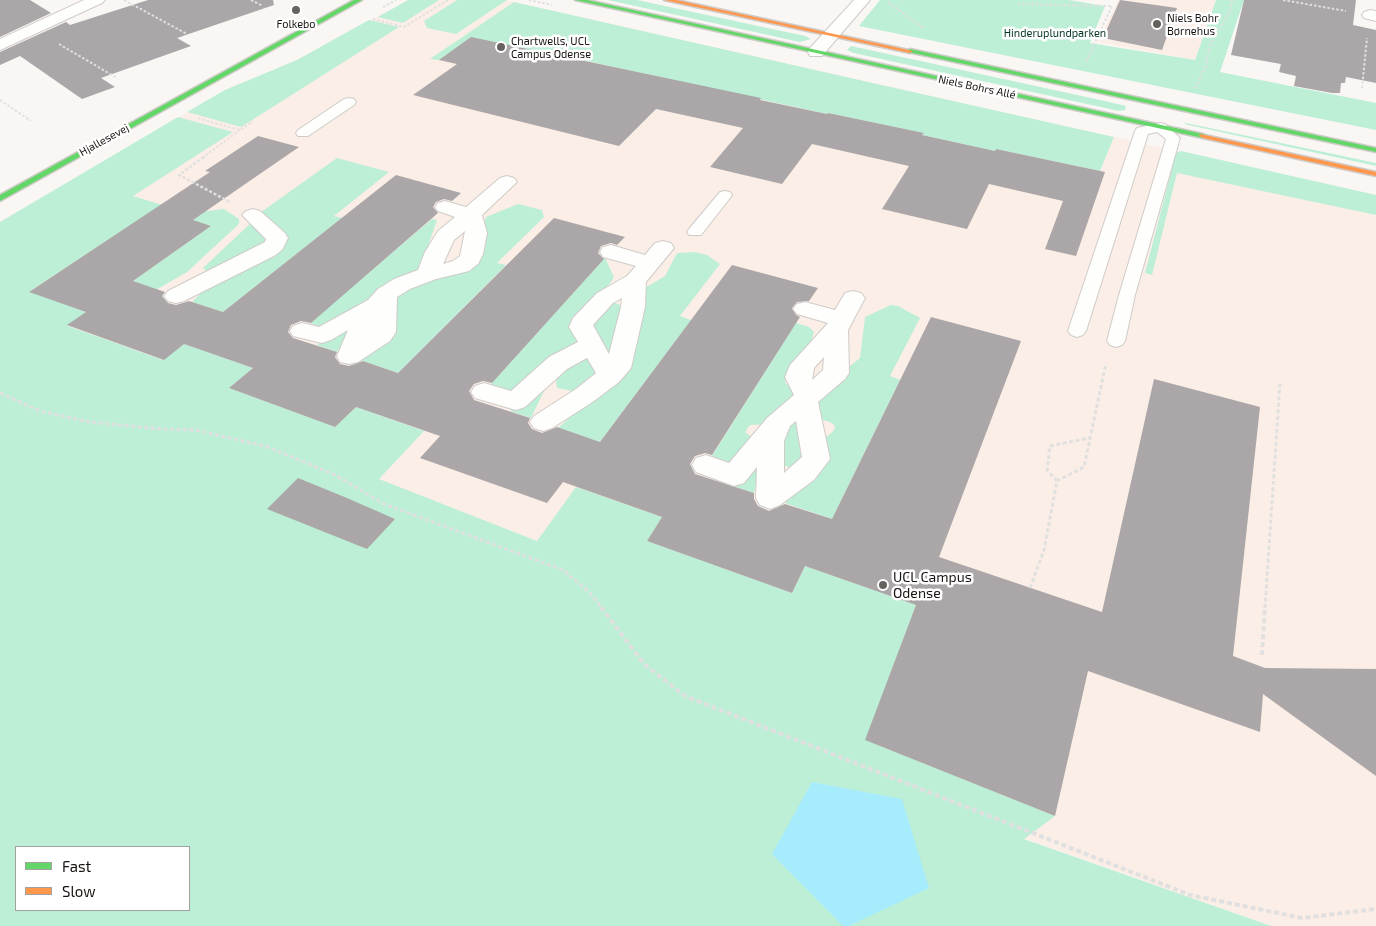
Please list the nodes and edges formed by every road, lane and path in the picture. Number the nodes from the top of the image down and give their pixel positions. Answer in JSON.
{"nodes":[{"id":1,"x":97,"y":0,"type":"edge"},
{"id":2,"x":123,"y":0,"type":"edge"},
{"id":3,"x":251,"y":0,"type":"edge"},
{"id":4,"x":337,"y":0,"type":"edge"},
{"id":5,"x":358,"y":0,"type":"edge"},
{"id":6,"x":448,"y":0,"type":"edge"},
{"id":7,"x":578,"y":0,"type":"edge"},
{"id":8,"x":667,"y":0,"type":"edge"},
{"id":9,"x":862,"y":0,"type":"edge"},
{"id":10,"x":885,"y":0,"type":"edge"},
{"id":11,"x":1114,"y":0,"type":"edge"},
{"id":12,"x":1232,"y":0,"type":"edge"},
{"id":13,"x":1283,"y":0,"type":"edge"},
{"id":14,"x":371,"y":4,"type":"dead end"},
{"id":15,"x":1018,"y":4,"type":"dead end"},
{"id":16,"x":263,"y":6,"type":"dead end"},
{"id":17,"x":1112,"y":6,"type":"junction"},
{"id":18,"x":1373,"y":16,"type":"edge"},
{"id":19,"x":365,"y":17,"type":"dead end"},
{"id":20,"x":34,"y":28,"type":"junction"},
{"id":21,"x":923,"y":28,"type":"dead end"},
{"id":22,"x":188,"y":34,"type":"dead end"},
{"id":23,"x":833,"y":34,"type":"junction"},
{"id":24,"x":0,"y":45,"type":"edge"},
{"id":25,"x":816,"y":52,"type":"junction"},
{"id":26,"x":1084,"y":67,"type":"dead end"},
{"id":27,"x":117,"y":78,"type":"dead end"},
{"id":28,"x":208,"y":82,"type":"junction"},
{"id":29,"x":1362,"y":88,"type":"dead end"},
{"id":30,"x":0,"y":100,"type":"edge"},
{"id":31,"x":349,"y":102,"type":"dead end"},
{"id":32,"x":1168,"y":106,"type":"junction"},
{"id":33,"x":160,"y":108,"type":"junction"},
{"id":34,"x":31,"y":121,"type":"dead end"},
{"id":35,"x":254,"y":121,"type":"dead end"},
{"id":36,"x":1160,"y":127,"type":"junction"},
{"id":37,"x":240,"y":130,"type":"junction"},
{"id":38,"x":303,"y":133,"type":"dead end"},
{"id":39,"x":1376,"y":150,"type":"edge"},
{"id":40,"x":1376,"y":174,"type":"edge"},
{"id":41,"x":507,"y":182,"type":"dead end"},
{"id":42,"x":725,"y":195,"type":"dead end"},
{"id":43,"x":0,"y":198,"type":"edge"},
{"id":44,"x":445,"y":207,"type":"dead end"},
{"id":45,"x":471,"y":214,"type":"junction"},
{"id":46,"x":253,"y":215,"type":"joint"},
{"id":47,"x":695,"y":232,"type":"dead end"},
{"id":48,"x":610,"y":252,"type":"dead end"},
{"id":49,"x":649,"y":264,"type":"junction"},
{"id":50,"x":428,"y":274,"type":"junction"},
{"id":51,"x":176,"y":296,"type":"dead end"},
{"id":52,"x":805,"y":308,"type":"dead end"},
{"id":53,"x":302,"y":330,"type":"dead end"},
{"id":54,"x":1077,"y":331,"type":"dead end"},
{"id":55,"x":1116,"y":341,"type":"joint"},
{"id":56,"x":592,"y":345,"type":"junction"},
{"id":57,"x":558,"y":363,"type":"junction"},
{"id":58,"x":610,"y":376,"type":"junction"},
{"id":59,"x":1280,"y":384,"type":"dead end"},
{"id":60,"x":484,"y":392,"type":"dead end"},
{"id":61,"x":0,"y":393,"type":"edge"},
{"id":62,"x":807,"y":397,"type":"junction"},
{"id":63,"x":778,"y":421,"type":"junction"},
{"id":64,"x":1089,"y":438,"type":"junction"},
{"id":65,"x":706,"y":465,"type":"dead end"},
{"id":66,"x":1057,"y":480,"type":"junction"},
{"id":67,"x":1030,"y":588,"type":"dead end"},
{"id":68,"x":1262,"y":655,"type":"dead end"},
{"id":69,"x":1376,"y":909,"type":"edge"}],
"edges":[{"from":1,"to":20,"type":"street"},
{"from":2,"to":22,"type":"path"},
{"from":3,"to":16,"type":"path"},
{"from":4,"to":28,"type":"street","name":"Hjallesevej"},
{"from":5,"to":28,"type":"street","name":"Hjallesevej"},
{"from":6,"to":19,"type":"path"},
{"from":7,"to":25,"type":"street","name":"Niels Bohrs Allé"},
{"from":8,"to":23,"type":"street","name":"Niels Bohrs Allé"},
{"from":9,"to":23,"type":"street"},
{"from":10,"to":21,"type":"path"},
{"from":11,"to":17,"type":"path"},
{"from":12,"to":32,"type":"path"},
{"from":13,"to":18,"type":"path"},
{"from":14,"to":28,"type":"street"},
{"from":15,"to":17,"type":"path"},
{"from":17,"to":26,"type":"path"},
{"from":18,"to":29,"type":"path"},
{"from":20,"to":24,"type":"street"},
{"from":20,"to":27,"type":"path"},
{"from":23,"to":25,"type":"street"},
{"from":23,"to":32,"type":"street","name":"Niels Bohrs Allé"},
{"from":25,"to":36,"type":"street","name":"Niels Bohrs Allé"},
{"from":28,"to":33,"type":"street","name":"Hjallesevej"},
{"from":30,"to":34,"type":"path"},
{"from":31,"to":38,"type":"lane"},
{"from":32,"to":36,"type":"lane"},
{"from":32,"to":39,"type":"street","name":"Niels Bohrs Allé"},
{"from":33,"to":37,"type":"path"},
{"from":33,"to":43,"type":"street","name":"Hjallesevej"},
{"from":35,"to":37,"type":"path"},
{"from":36,"to":40,"type":"street","name":"Niels Bohrs Allé"},
{"from":36,"to":54,"type":"lane"},
{"from":36,"to":55,"type":"lane"},
{"from":37,"to":46,"type":"path"},
{"from":41,"to":45,"type":"street"},
{"from":42,"to":47,"type":"lane"},
{"from":44,"to":45,"type":"street"},
{"from":45,"to":50,"type":"street"},
{"from":45,"to":50,"type":"street"},
{"from":46,"to":51,"type":"street"},
{"from":48,"to":49,"type":"street"},
{"from":49,"to":56,"type":"street"},
{"from":49,"to":58,"type":"street"},
{"from":50,"to":53,"type":"street"},
{"from":52,"to":62,"type":"street"},
{"from":55,"to":64,"type":"path"},
{"from":56,"to":57,"type":"street"},
{"from":56,"to":58,"type":"street"},
{"from":57,"to":58,"type":"street"},
{"from":57,"to":60,"type":"street"},
{"from":59,"to":68,"type":"path"},
{"from":61,"to":69,"type":"path"},
{"from":62,"to":63,"type":"street"},
{"from":62,"to":63,"type":"street"},
{"from":63,"to":65,"type":"street"},
{"from":64,"to":66,"type":"path"},
{"from":64,"to":66,"type":"path"},
{"from":66,"to":67,"type":"path"}]}
